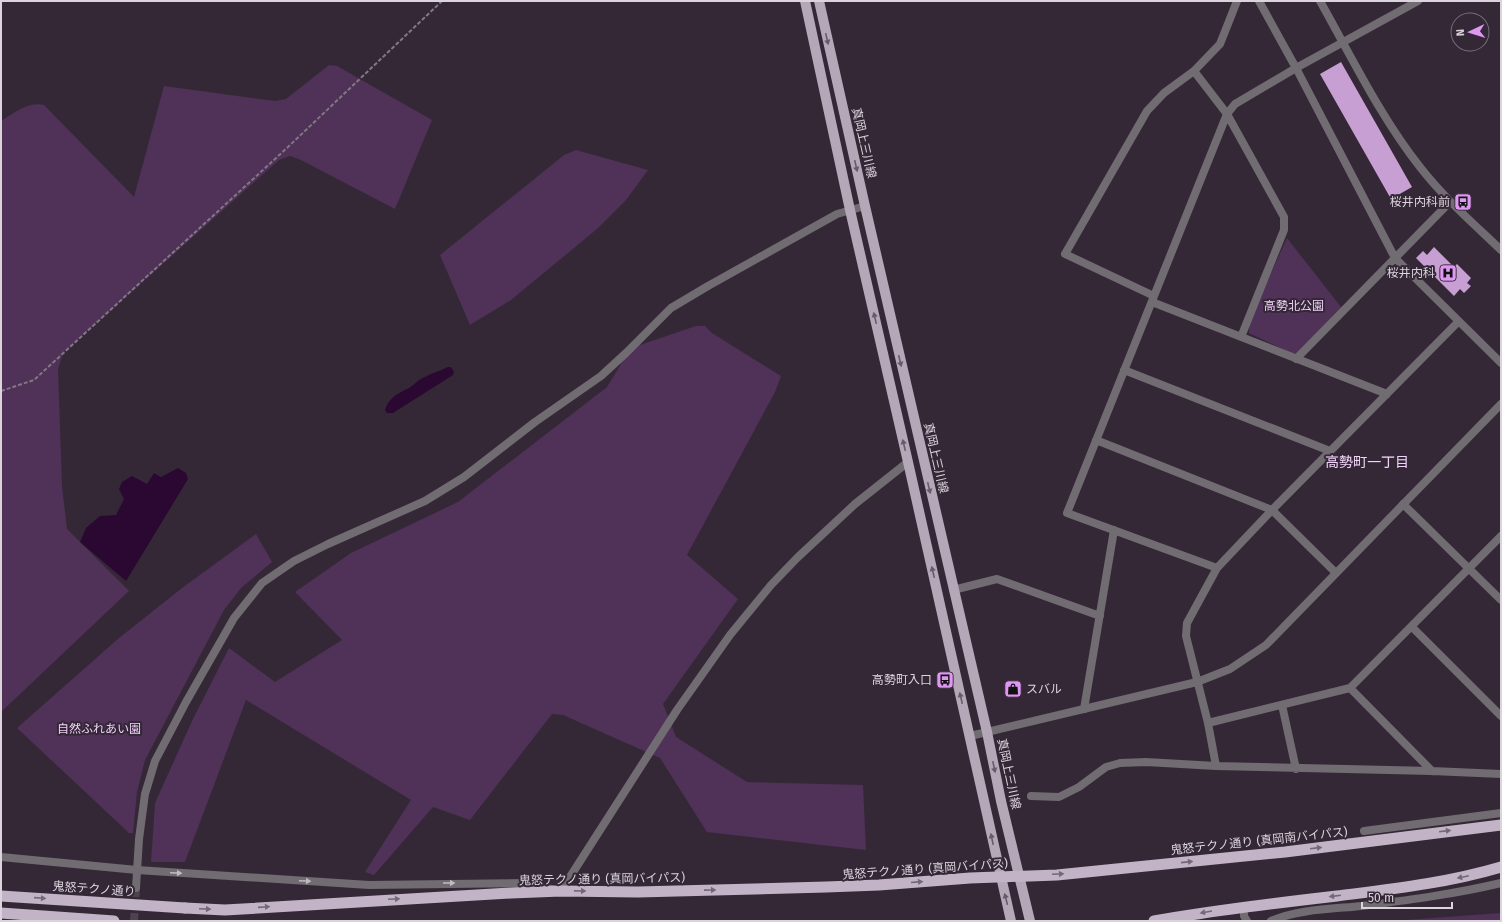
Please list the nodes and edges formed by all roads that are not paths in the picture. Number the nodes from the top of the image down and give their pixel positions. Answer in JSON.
{"nodes":[{"id":1,"x":805,"y":1,"type":"edge"},
{"id":2,"x":819,"y":1,"type":"edge"},
{"id":3,"x":1237,"y":1,"type":"edge"},
{"id":4,"x":1258,"y":1,"type":"edge"},
{"id":5,"x":1320,"y":1,"type":"edge"},
{"id":6,"x":1418,"y":1,"type":"edge"},
{"id":7,"x":1344,"y":42,"type":"junction"},
{"id":8,"x":1296,"y":68,"type":"junction"},
{"id":9,"x":1194,"y":71,"type":"junction"},
{"id":10,"x":1227,"y":114,"type":"junction"},
{"id":11,"x":1450,"y":202,"type":"junction"},
{"id":12,"x":865,"y":206,"type":"junction"},
{"id":13,"x":850,"y":210,"type":"junction"},
{"id":14,"x":1501,"y":250,"type":"edge"},
{"id":15,"x":1395,"y":258,"type":"junction"},
{"id":16,"x":1153,"y":299,"type":"junction"},
{"id":17,"x":1458,"y":322,"type":"junction"},
{"id":18,"x":1241,"y":337,"type":"junction"},
{"id":19,"x":1296,"y":359,"type":"junction"},
{"id":20,"x":1501,"y":363,"type":"edge"},
{"id":21,"x":1124,"y":370,"type":"junction"},
{"id":22,"x":1387,"y":394,"type":"junction"},
{"id":23,"x":1501,"y":404,"type":"edge"},
{"id":24,"x":1096,"y":440,"type":"junction"},
{"id":25,"x":1330,"y":451,"type":"junction"},
{"id":26,"x":908,"y":462,"type":"junction"},
{"id":27,"x":1403,"y":504,"type":"junction"},
{"id":28,"x":1272,"y":510,"type":"junction"},
{"id":29,"x":1114,"y":530,"type":"junction"},
{"id":30,"x":1501,"y":536,"type":"edge"},
{"id":31,"x":1217,"y":568,"type":"junction"},
{"id":32,"x":1469,"y":568,"type":"junction"},
{"id":33,"x":1336,"y":573,"type":"junction"},
{"id":34,"x":954,"y":590,"type":"junction"},
{"id":35,"x":1501,"y":600,"type":"edge"},
{"id":36,"x":1100,"y":616,"type":"junction"},
{"id":37,"x":1412,"y":627,"type":"junction"},
{"id":38,"x":1197,"y":682,"type":"junction"},
{"id":39,"x":1350,"y":688,"type":"junction"},
{"id":40,"x":1282,"y":705,"type":"junction"},
{"id":41,"x":1084,"y":709,"type":"junction"},
{"id":42,"x":1501,"y":716,"type":"edge"},
{"id":43,"x":1208,"y":723,"type":"junction"},
{"id":44,"x":986,"y":732,"type":"junction"},
{"id":45,"x":970,"y":736,"type":"junction"},
{"id":46,"x":1216,"y":766,"type":"junction"},
{"id":47,"x":1296,"y":769,"type":"junction"},
{"id":48,"x":1432,"y":771,"type":"junction"},
{"id":49,"x":1500,"y":774,"type":"edge"},
{"id":50,"x":1031,"y":796,"type":"dead end"},
{"id":51,"x":1501,"y":813,"type":"edge"},
{"id":52,"x":1501,"y":824,"type":"edge"},
{"id":53,"x":1364,"y":831,"type":"dead end"},
{"id":54,"x":1,"y":857,"type":"edge"},
{"id":55,"x":1501,"y":867,"type":"edge"},
{"id":56,"x":137,"y":870,"type":"junction"},
{"id":57,"x":1019,"y":876,"type":"junction"},
{"id":58,"x":1000,"y":877,"type":"junction"},
{"id":59,"x":1501,"y":883,"type":"edge"},
{"id":60,"x":136,"y":888,"type":"tunnel mouth"},
{"id":61,"x":561,"y":891,"type":"junction"},
{"id":62,"x":1,"y":896,"type":"edge"},
{"id":63,"x":1244,"y":907,"type":"junction"},
{"id":64,"x":185,"y":908,"type":"joint"},
{"id":65,"x":1,"y":913,"type":"edge"},
{"id":66,"x":114,"y":921,"type":"edge"},
{"id":67,"x":1011,"y":921,"type":"edge"},
{"id":68,"x":1030,"y":921,"type":"edge"},
{"id":69,"x":1154,"y":921,"type":"edge"},
{"id":70,"x":1246,"y":921,"type":"edge"},
{"id":71,"x":1271,"y":921,"type":"edge"}],
"edges":[{"from":1,"to":13,"type":"main road"},
{"from":2,"to":12,"type":"main road","name":"真岡上三川線","one_way":true},
{"from":3,"to":9,"type":"street"},
{"from":4,"to":8,"type":"street"},
{"from":5,"to":7,"type":"street"},
{"from":6,"to":7,"type":"street"},
{"from":7,"to":8,"type":"street"},
{"from":7,"to":11,"type":"street"},
{"from":8,"to":10,"type":"street"},
{"from":8,"to":15,"type":"street"},
{"from":9,"to":10,"type":"street"},
{"from":9,"to":16,"type":"street"},
{"from":10,"to":16,"type":"street"},
{"from":10,"to":18,"type":"street"},
{"from":11,"to":14,"type":"street"},
{"from":11,"to":15,"type":"street"},
{"from":12,"to":13,"type":"street"},
{"from":12,"to":34,"type":"main road","name":"真岡上三川線","one_way":true},
{"from":26,"to":13,"type":"main road","one_way":true},
{"from":13,"to":56,"type":"street"},
{"from":15,"to":17,"type":"street"},
{"from":15,"to":19,"type":"street"},
{"from":16,"to":18,"type":"street"},
{"from":16,"to":21,"type":"street"},
{"from":17,"to":20,"type":"street"},
{"from":17,"to":22,"type":"street"},
{"from":18,"to":19,"type":"street"},
{"from":19,"to":22,"type":"street"},
{"from":21,"to":24,"type":"street"},
{"from":21,"to":25,"type":"street"},
{"from":22,"to":25,"type":"street"},
{"from":23,"to":27,"type":"street"},
{"from":24,"to":28,"type":"street"},
{"from":24,"to":29,"type":"street"},
{"from":25,"to":28,"type":"street"},
{"from":45,"to":26,"type":"main road","one_way":true},
{"from":26,"to":61,"type":"street"},
{"from":27,"to":32,"type":"street"},
{"from":27,"to":33,"type":"street"},
{"from":28,"to":31,"type":"street"},
{"from":28,"to":33,"type":"street"},
{"from":29,"to":31,"type":"street"},
{"from":29,"to":36,"type":"street"},
{"from":30,"to":32,"type":"street"},
{"from":31,"to":38,"type":"street"},
{"from":32,"to":35,"type":"street"},
{"from":32,"to":37,"type":"street"},
{"from":33,"to":38,"type":"street"},
{"from":34,"to":36,"type":"street"},
{"from":34,"to":44,"type":"main road","name":"真岡上三川線"},
{"from":36,"to":41,"type":"street"},
{"from":37,"to":39,"type":"street"},
{"from":37,"to":42,"type":"street"},
{"from":38,"to":41,"type":"street"},
{"from":38,"to":43,"type":"street"},
{"from":39,"to":40,"type":"street"},
{"from":39,"to":48,"type":"street"},
{"from":40,"to":43,"type":"street"},
{"from":40,"to":47,"type":"street"},
{"from":41,"to":44,"type":"street"},
{"from":43,"to":46,"type":"street"},
{"from":44,"to":45,"type":"street"},
{"from":44,"to":57,"type":"main road","name":"真岡上三川線","one_way":true},
{"from":58,"to":45,"type":"main road","one_way":true},
{"from":46,"to":47,"type":"street"},
{"from":46,"to":50,"type":"street"},
{"from":47,"to":48,"type":"street"},
{"from":48,"to":49,"type":"street"},
{"from":51,"to":53,"type":"street"},
{"from":57,"to":52,"type":"highway","name":"鬼怒テクノ通り (真岡南バイパス)","one_way":true},
{"from":54,"to":56,"type":"street"},
{"from":55,"to":63,"type":"highway","one_way":true},
{"from":56,"to":60,"type":"street"},
{"from":56,"to":61,"type":"street","one_way":true},
{"from":57,"to":58,"type":"highway","name":"鬼怒テクノ通り (真岡バイパス)"},
{"from":57,"to":68,"type":"main road","name":"真岡上三川線"},
{"from":61,"to":58,"type":"highway","name":"鬼怒テクノ通り (真岡バイパス)","one_way":true},
{"from":67,"to":58,"type":"main road","one_way":true},
{"from":59,"to":71,"type":"street"},
{"from":64,"to":61,"type":"highway","name":"鬼怒テクノ通り (真岡バイパス)","one_way":true},
{"from":62,"to":64,"type":"highway","name":"鬼怒テクノ通り","one_way":true,"bridge":true},
{"from":63,"to":69,"type":"highway","one_way":true},
{"from":63,"to":70,"type":"street"},
{"from":65,"to":66,"type":"highway"}]}
